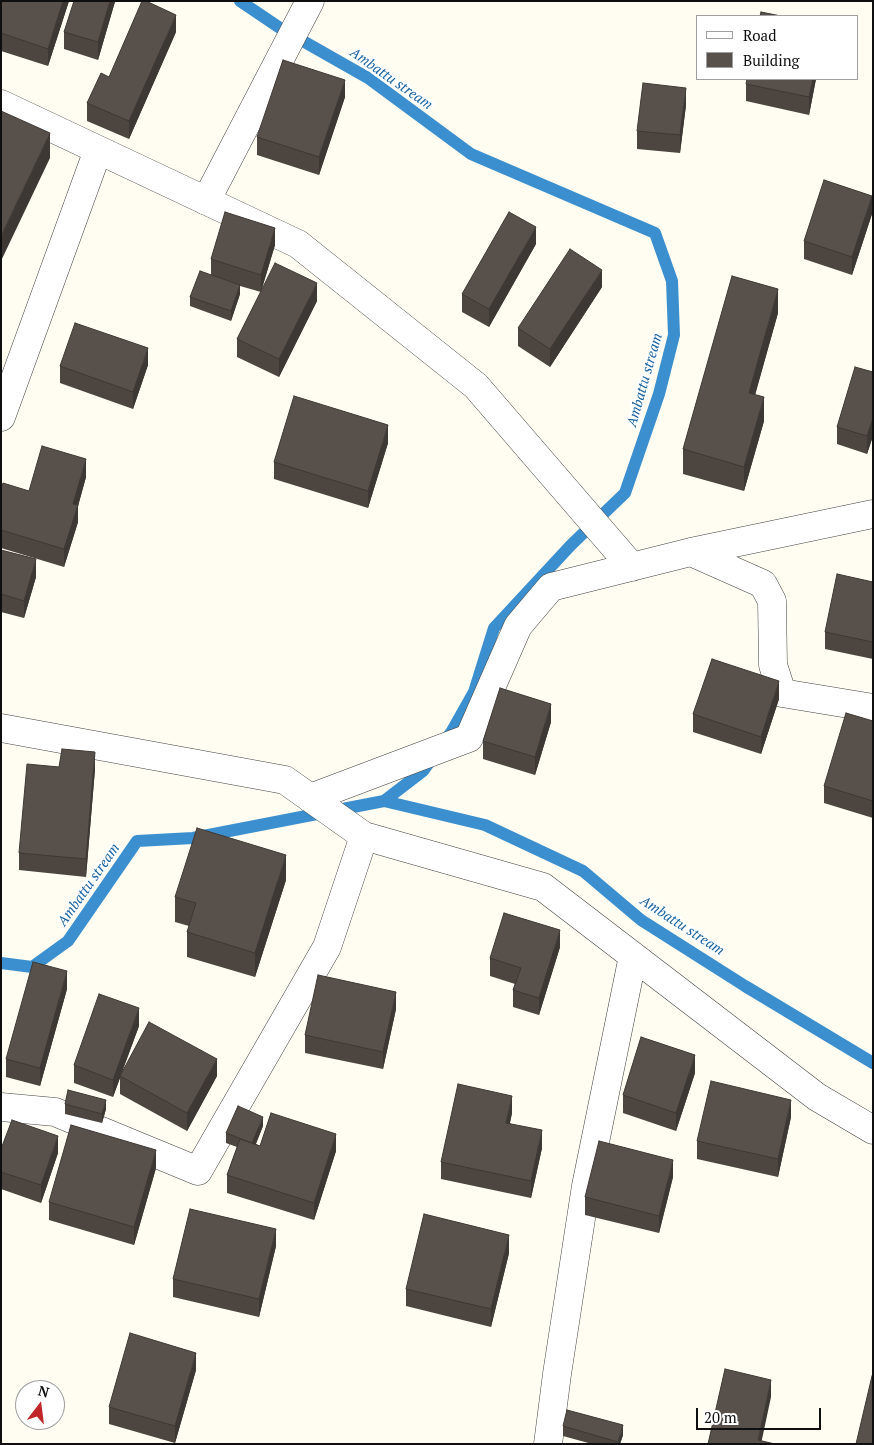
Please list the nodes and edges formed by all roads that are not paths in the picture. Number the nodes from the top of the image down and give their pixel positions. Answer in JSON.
{"nodes":[{"id":1,"x":307,"y":5,"type":"edge"},
{"id":2,"x":1,"y":104,"type":"edge"},
{"id":3,"x":98,"y":150,"type":"junction"},
{"id":4,"x":206,"y":201,"type":"junction"},
{"id":5,"x":1,"y":417,"type":"edge"},
{"id":6,"x":873,"y":514,"type":"edge"},
{"id":7,"x":691,"y":552,"type":"junction"},
{"id":8,"x":632,"y":566,"type":"junction"},
{"id":9,"x":873,"y":708,"type":"edge"},
{"id":10,"x":1,"y":728,"type":"edge"},
{"id":11,"x":311,"y":799,"type":"junction"},
{"id":12,"x":361,"y":834,"type":"junction"},
{"id":13,"x":633,"y":956,"type":"junction"},
{"id":14,"x":1,"y":1106,"type":"edge"},
{"id":15,"x":873,"y":1130,"type":"edge"},
{"id":16,"x":548,"y":1444,"type":"edge"}],
"edges":[{"from":1,"to":4,"type":"street"},
{"from":2,"to":3,"type":"street"},
{"from":3,"to":4,"type":"street"},
{"from":3,"to":5,"type":"street"},
{"from":4,"to":8,"type":"street"},
{"from":6,"to":7,"type":"street"},
{"from":7,"to":8,"type":"street"},
{"from":7,"to":9,"type":"street"},
{"from":8,"to":11,"type":"street"},
{"from":10,"to":11,"type":"street"},
{"from":11,"to":12,"type":"street"},
{"from":12,"to":13,"type":"street"},
{"from":12,"to":14,"type":"street"},
{"from":13,"to":15,"type":"street"},
{"from":13,"to":16,"type":"street"}]}
